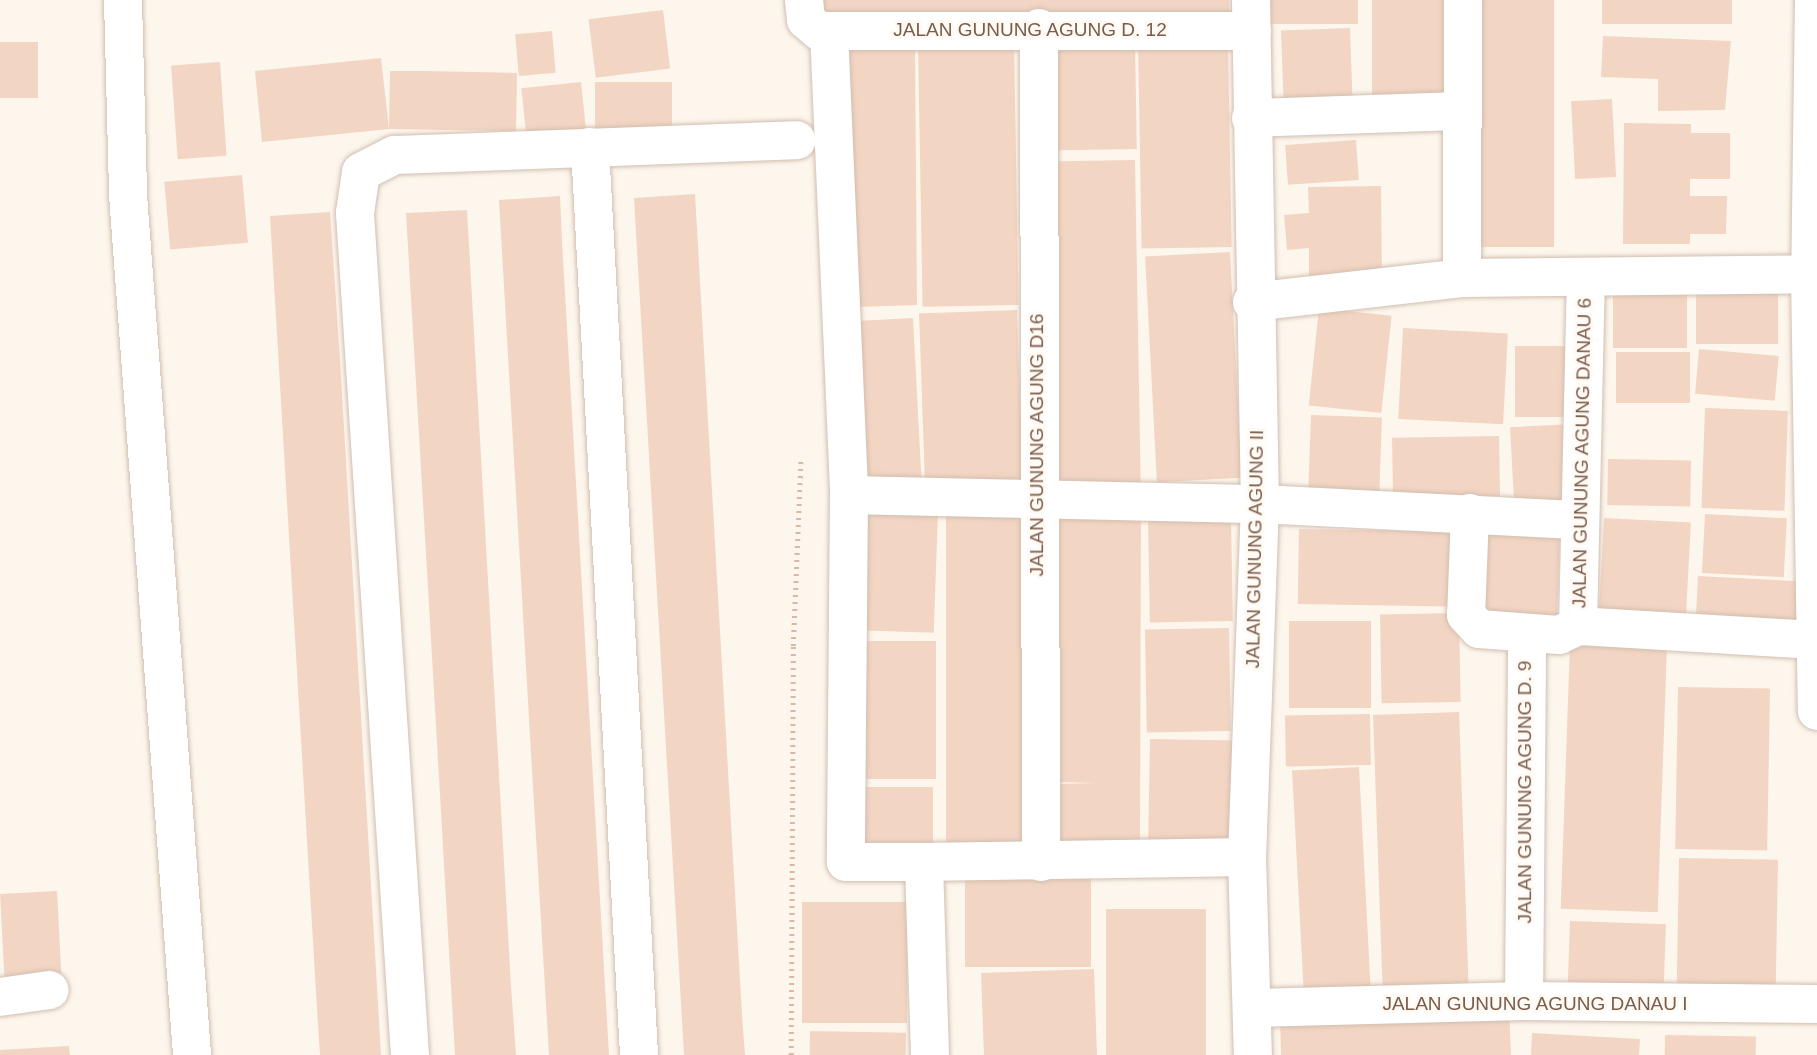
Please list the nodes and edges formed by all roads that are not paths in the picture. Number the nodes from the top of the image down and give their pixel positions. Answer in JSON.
{"nodes":[{"id":1,"x":123,"y":0,"type":"edge"},
{"id":2,"x":1464,"y":0,"type":"edge"},
{"id":3,"x":1814,"y":0,"type":"edge"},
{"id":4,"x":1252,"y":15,"type":"edge"},
{"id":5,"x":814,"y":19,"type":"edge"},
{"id":6,"x":1039,"y":28,"type":"junction"},
{"id":7,"x":1463,"y":111,"type":"junction"},
{"id":8,"x":1251,"y":118,"type":"junction"},
{"id":9,"x":797,"y":140,"type":"dead end"},
{"id":10,"x":590,"y":147,"type":"junction"},
{"id":11,"x":1814,"y":274,"type":"edge"},
{"id":12,"x":1462,"y":278,"type":"junction"},
{"id":13,"x":1586,"y":279,"type":"junction"},
{"id":14,"x":1252,"y":302,"type":"junction"},
{"id":15,"x":849,"y":495,"type":"junction"},
{"id":16,"x":1036,"y":497,"type":"junction"},
{"id":17,"x":1260,"y":504,"type":"junction"},
{"id":18,"x":1470,"y":513,"type":"junction"},
{"id":19,"x":1580,"y":520,"type":"junction"},
{"id":20,"x":1578,"y":626,"type":"junction"},
{"id":21,"x":1527,"y":636,"type":"junction"},
{"id":22,"x":1817,"y":640,"type":"edge"},
{"id":23,"x":1817,"y":711,"type":"edge"},
{"id":24,"x":1247,"y":857,"type":"junction"},
{"id":25,"x":924,"y":862,"type":"junction"},
{"id":26,"x":1041,"y":862,"type":"junction"},
{"id":27,"x":50,"y":990,"type":"dead end"},
{"id":28,"x":0,"y":997,"type":"edge"},
{"id":29,"x":1524,"y":1001,"type":"junction"},
{"id":30,"x":1817,"y":1004,"type":"edge"},
{"id":31,"x":1254,"y":1008,"type":"junction"},
{"id":32,"x":192,"y":1055,"type":"edge"},
{"id":33,"x":410,"y":1055,"type":"edge"},
{"id":34,"x":639,"y":1055,"type":"edge"},
{"id":35,"x":930,"y":1055,"type":"edge"},
{"id":36,"x":1254,"y":1055,"type":"edge"}],
"edges":[{"from":1,"to":32,"type":"street"},
{"from":2,"to":7,"type":"street"},
{"from":3,"to":11,"type":"street"},
{"from":4,"to":6,"type":"street","name":"JALAN GUNUNG AGUNG D. 12"},
{"from":4,"to":8,"type":"street","name":"JALAN GUNUNG AGUNG II"},
{"from":5,"to":6,"type":"street","name":"JALAN GUNUNG AGUNG D. 12"},
{"from":5,"to":15,"type":"street"},
{"from":6,"to":16,"type":"street","name":"JALAN GUNUNG AGUNG D16"},
{"from":7,"to":8,"type":"street"},
{"from":7,"to":12,"type":"street"},
{"from":8,"to":14,"type":"street","name":"JALAN GUNUNG AGUNG II"},
{"from":9,"to":10,"type":"street"},
{"from":10,"to":33,"type":"street"},
{"from":10,"to":34,"type":"street"},
{"from":11,"to":13,"type":"street"},
{"from":11,"to":22,"type":"street"},
{"from":12,"to":13,"type":"street"},
{"from":12,"to":14,"type":"street"},
{"from":13,"to":19,"type":"street","name":"JALAN GUNUNG AGUNG DANAU 6"},
{"from":14,"to":17,"type":"street","name":"JALAN GUNUNG AGUNG II"},
{"from":15,"to":16,"type":"street"},
{"from":15,"to":25,"type":"street"},
{"from":16,"to":17,"type":"street"},
{"from":16,"to":26,"type":"street","name":"JALAN GUNUNG AGUNG D16"},
{"from":17,"to":18,"type":"street"},
{"from":17,"to":24,"type":"street","name":"JALAN GUNUNG AGUNG II"},
{"from":18,"to":19,"type":"street"},
{"from":18,"to":21,"type":"street"},
{"from":19,"to":20,"type":"street","name":"JALAN GUNUNG AGUNG DANAU 6"},
{"from":20,"to":21,"type":"street","name":"JALAN GUNUNG AGUNG D. 9"},
{"from":20,"to":22,"type":"street","name":"JALAN GUNUNG AGUNG D. 9"},
{"from":21,"to":29,"type":"street","name":"JALAN GUNUNG AGUNG D. 9"},
{"from":22,"to":23,"type":"street"},
{"from":24,"to":26,"type":"street"},
{"from":24,"to":31,"type":"street","name":"JALAN GUNUNG AGUNG II"},
{"from":25,"to":26,"type":"street"},
{"from":25,"to":35,"type":"street"},
{"from":27,"to":28,"type":"street"},
{"from":29,"to":30,"type":"street","name":"JALAN GUNUNG AGUNG DANAU I"},
{"from":29,"to":31,"type":"street","name":"JALAN GUNUNG AGUNG DANAU I"},
{"from":31,"to":36,"type":"street","name":"JALAN GUNUNG AGUNG II"}]}
